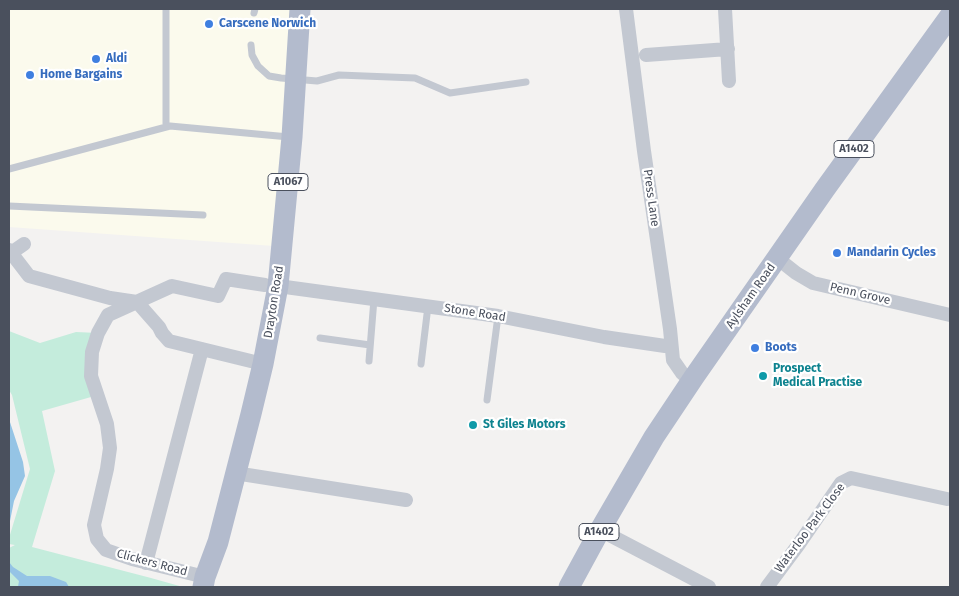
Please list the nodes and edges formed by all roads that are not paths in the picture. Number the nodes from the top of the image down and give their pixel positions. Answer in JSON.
{"nodes":[{"id":1,"x":166,"y":9,"type":"edge"},
{"id":2,"x":300,"y":9,"type":"edge"},
{"id":3,"x":626,"y":9,"type":"edge"},
{"id":4,"x":725,"y":9,"type":"edge"},
{"id":5,"x":948,"y":17,"type":"edge"},
{"id":6,"x":251,"y":45,"type":"dead end"},
{"id":7,"x":728,"y":50,"type":"junction"},
{"id":8,"x":646,"y":55,"type":"dead end"},
{"id":9,"x":295,"y":79,"type":"junction"},
{"id":10,"x":729,"y":81,"type":"dead end"},
{"id":11,"x":526,"y":82,"type":"dead end"},
{"id":12,"x":166,"y":127,"type":"junction"},
{"id":13,"x":292,"y":137,"type":"junction"},
{"id":14,"x":9,"y":169,"type":"edge"},
{"id":15,"x":9,"y":206,"type":"edge"},
{"id":16,"x":203,"y":215,"type":"dead end"},
{"id":17,"x":24,"y":244,"type":"dead end"},
{"id":18,"x":10,"y":252,"type":"edge"},
{"id":19,"x":777,"y":258,"type":"junction"},
{"id":20,"x":272,"y":286,"type":"junction"},
{"id":21,"x":374,"y":299,"type":"junction"},
{"id":22,"x":137,"y":302,"type":"junction"},
{"id":23,"x":428,"y":306,"type":"junction"},
{"id":24,"x":950,"y":315,"type":"edge"},
{"id":25,"x":498,"y":316,"type":"junction"},
{"id":26,"x":320,"y":338,"type":"dead end"},
{"id":27,"x":370,"y":345,"type":"junction"},
{"id":28,"x":671,"y":345,"type":"junction"},
{"id":29,"x":202,"y":349,"type":"junction"},
{"id":30,"x":368,"y":361,"type":"dead end"},
{"id":31,"x":263,"y":364,"type":"junction"},
{"id":32,"x":422,"y":364,"type":"dead end"},
{"id":33,"x":691,"y":381,"type":"junction"},
{"id":34,"x":487,"y":400,"type":"dead end"},
{"id":35,"x":235,"y":472,"type":"junction"},
{"id":36,"x":947,"y":499,"type":"dead end"},
{"id":37,"x":406,"y":500,"type":"dead end"},
{"id":38,"x":600,"y":530,"type":"junction"},
{"id":39,"x":146,"y":563,"type":"junction"},
{"id":40,"x":204,"y":582,"type":"edge"},
{"id":41,"x":569,"y":587,"type":"edge"},
{"id":42,"x":709,"y":587,"type":"edge"},
{"id":43,"x":767,"y":587,"type":"edge"}],
"edges":[{"from":1,"to":12,"type":"lane"},
{"from":2,"to":9,"type":"main road","name":"Drayton Road","number":"A1067"},
{"from":3,"to":28,"type":"street","name":"Press Lane"},
{"from":4,"to":7,"type":"street"},
{"from":5,"to":19,"type":"main road","name":"Aylsham Road","number":"A1402"},
{"from":6,"to":9,"type":"lane"},
{"from":7,"to":8,"type":"street"},
{"from":7,"to":10,"type":"street"},
{"from":9,"to":11,"type":"lane"},
{"from":9,"to":13,"type":"main road","name":"Drayton Road","number":"A1067"},
{"from":12,"to":13,"type":"lane"},
{"from":12,"to":14,"type":"lane"},
{"from":13,"to":20,"type":"main road","name":"Drayton Road","number":"A1067"},
{"from":15,"to":16,"type":"lane"},
{"from":17,"to":18,"type":"street"},
{"from":18,"to":22,"type":"street"},
{"from":19,"to":24,"type":"street","name":"Penn Grove"},
{"from":19,"to":33,"type":"main road","name":"Aylsham Road","number":"A1402"},
{"from":20,"to":21,"type":"street","name":"Stone Road"},
{"from":20,"to":22,"type":"street","name":"Stone Road"},
{"from":20,"to":31,"type":"main road","name":"Drayton Road","number":"A1067"},
{"from":21,"to":23,"type":"street","name":"Stone Road"},
{"from":21,"to":27,"type":"lane"},
{"from":22,"to":29,"type":"street"},
{"from":22,"to":39,"type":"street","name":"Clickers Road"},
{"from":23,"to":25,"type":"street","name":"Stone Road"},
{"from":23,"to":32,"type":"lane"},
{"from":25,"to":28,"type":"street","name":"Stone Road"},
{"from":25,"to":34,"type":"lane"},
{"from":26,"to":27,"type":"lane"},
{"from":27,"to":30,"type":"lane"},
{"from":28,"to":33,"type":"street","name":"Press Lane"},
{"from":29,"to":31,"type":"street"},
{"from":29,"to":39,"type":"street"},
{"from":31,"to":35,"type":"main road","name":"Drayton Road","number":"A1067"},
{"from":33,"to":38,"type":"main road","name":"Aylsham Road","number":"A1402"},
{"from":35,"to":37,"type":"street"},
{"from":35,"to":40,"type":"main road","name":"Drayton Road","number":"A1067"},
{"from":36,"to":43,"type":"street","name":"Waterloo Park Close"},
{"from":38,"to":41,"type":"main road","name":"Aylsham Road","number":"A1402"},
{"from":38,"to":42,"type":"street"},
{"from":39,"to":40,"type":"street","name":"Clickers Road"}]}
